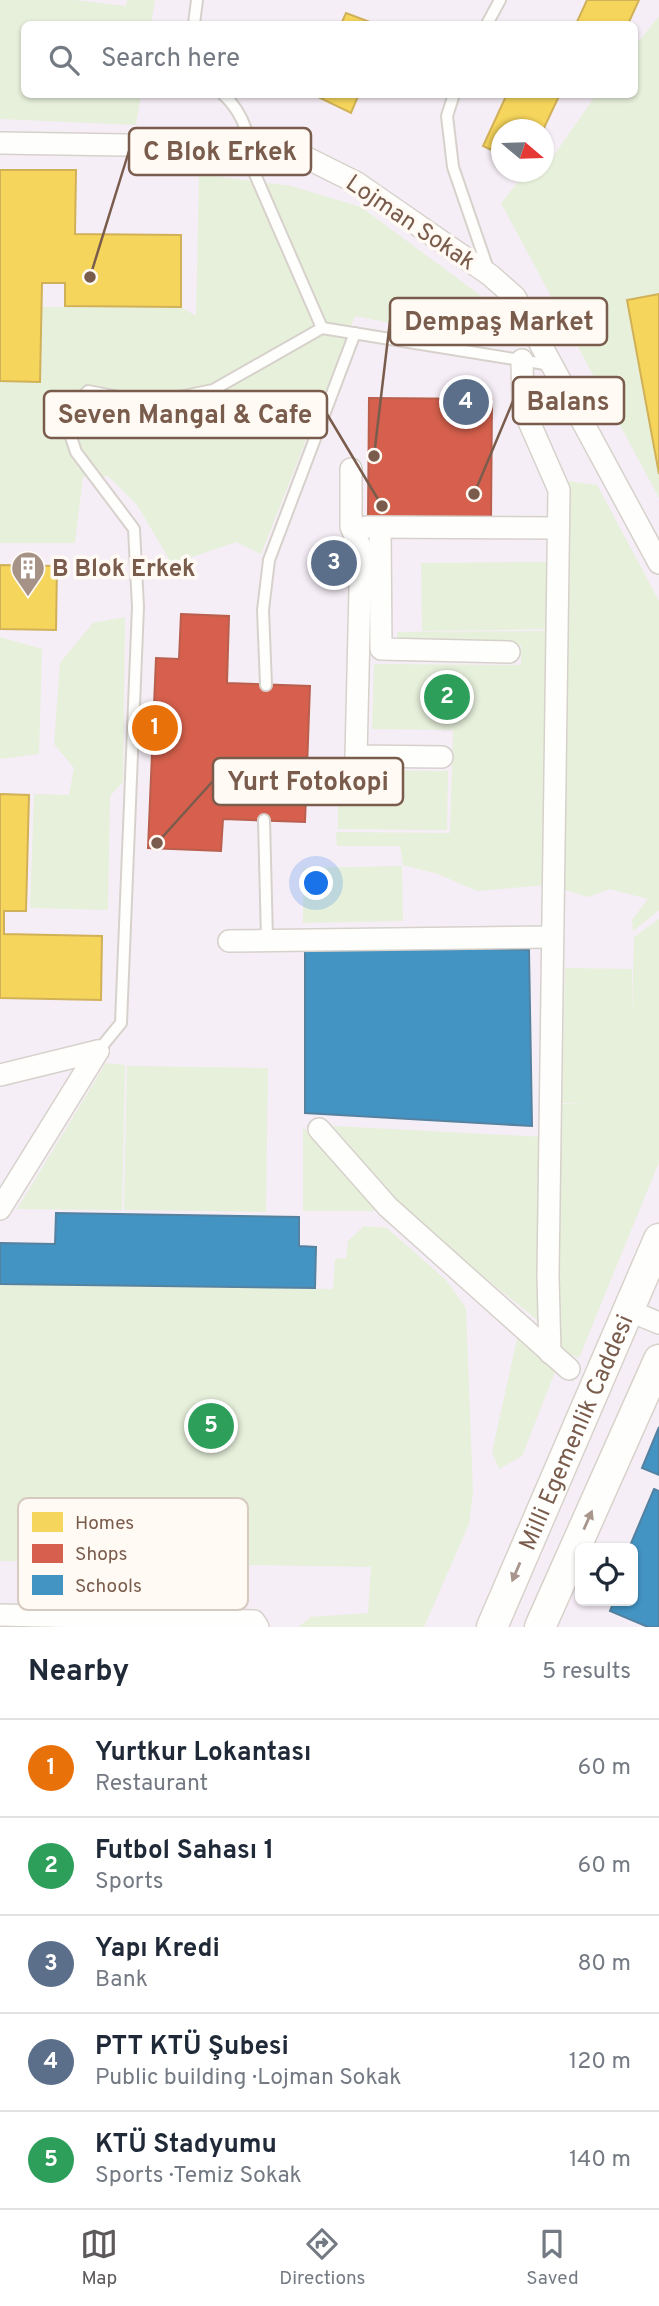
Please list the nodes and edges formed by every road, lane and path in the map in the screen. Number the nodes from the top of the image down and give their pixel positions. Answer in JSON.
{"nodes":[{"id":1,"x":197,"y":0,"type":"edge"},
{"id":2,"x":500,"y":0,"type":"edge"},
{"id":3,"x":194,"y":21,"type":"edge"},
{"id":4,"x":489,"y":21,"type":"edge"},
{"id":5,"x":228,"y":98,"type":"edge"},
{"id":6,"x":453,"y":98,"type":"edge"},
{"id":7,"x":0,"y":143,"type":"edge"},
{"id":8,"x":251,"y":146,"type":"junction"},
{"id":9,"x":491,"y":275,"type":"junction"},
{"id":10,"x":322,"y":328,"type":"junction"},
{"id":11,"x":355,"y":333,"type":"junction"},
{"id":12,"x":522,"y":360,"type":"junction"},
{"id":13,"x":553,"y":365,"type":"junction"},
{"id":14,"x":351,"y":469,"type":"dead end"},
{"id":15,"x":557,"y":528,"type":"junction"},
{"id":16,"x":659,"y":564,"type":"edge"},
{"id":17,"x":509,"y":652,"type":"dead end"},
{"id":18,"x":266,"y":685,"type":"dead end"},
{"id":19,"x":442,"y":757,"type":"dead end"},
{"id":20,"x":264,"y":820,"type":"dead end"},
{"id":21,"x":552,"y":937,"type":"junction"},
{"id":22,"x":267,"y":939,"type":"junction"},
{"id":23,"x":229,"y":941,"type":"dead end"},
{"id":24,"x":99,"y":1051,"type":"junction"},
{"id":25,"x":0,"y":1075,"type":"edge"},
{"id":26,"x":319,"y":1129,"type":"dead end"},
{"id":27,"x":0,"y":1209,"type":"edge"},
{"id":28,"x":659,"y":1239,"type":"edge"},
{"id":29,"x":630,"y":1311,"type":"junction"},
{"id":30,"x":659,"y":1323,"type":"edge"},
{"id":31,"x":550,"y":1353,"type":"junction"},
{"id":32,"x":659,"y":1360,"type":"edge"},
{"id":33,"x":569,"y":1369,"type":"dead end"},
{"id":34,"x":0,"y":1615,"type":"edge"},
{"id":35,"x":258,"y":1627,"type":"edge"},
{"id":36,"x":492,"y":1627,"type":"edge"},
{"id":37,"x":540,"y":1627,"type":"edge"}],
"edges":[{"from":1,"to":3,"type":"lane"},
{"from":2,"to":4,"type":"lane"},
{"from":5,"to":8,"type":"lane"},
{"from":6,"to":9,"type":"lane"},
{"from":7,"to":8,"type":"street","name":"Lojman Sokak"},
{"from":8,"to":9,"type":"street","name":"Lojman Sokak"},
{"from":8,"to":10,"type":"lane"},
{"from":9,"to":13,"type":"street","name":"Lojman Sokak"},
{"from":10,"to":11,"type":"lane"},
{"from":10,"to":24,"type":"lane"},
{"from":11,"to":12,"type":"lane"},
{"from":11,"to":18,"type":"lane"},
{"from":12,"to":13,"type":"lane"},
{"from":12,"to":15,"type":"street"},
{"from":13,"to":16,"type":"street","name":"Lojman Sokak"},
{"from":14,"to":19,"type":"street"},
{"from":15,"to":17,"type":"street"},
{"from":15,"to":21,"type":"street"},
{"from":20,"to":22,"type":"lane"},
{"from":21,"to":22,"type":"street"},
{"from":21,"to":31,"type":"street"},
{"from":22,"to":23,"type":"street"},
{"from":24,"to":25,"type":"street"},
{"from":24,"to":27,"type":"street"},
{"from":26,"to":31,"type":"street"},
{"from":28,"to":29,"type":"street","name":"Milli Egemenlik Caddesi"},
{"from":29,"to":30,"type":"street"},
{"from":29,"to":36,"type":"street","name":"Milli Egemenlik Caddesi","one_way":true},
{"from":31,"to":33,"type":"street"},
{"from":37,"to":32,"type":"street","name":"Milli Egemenlik Caddesi","one_way":true},
{"from":34,"to":35,"type":"street"}]}
